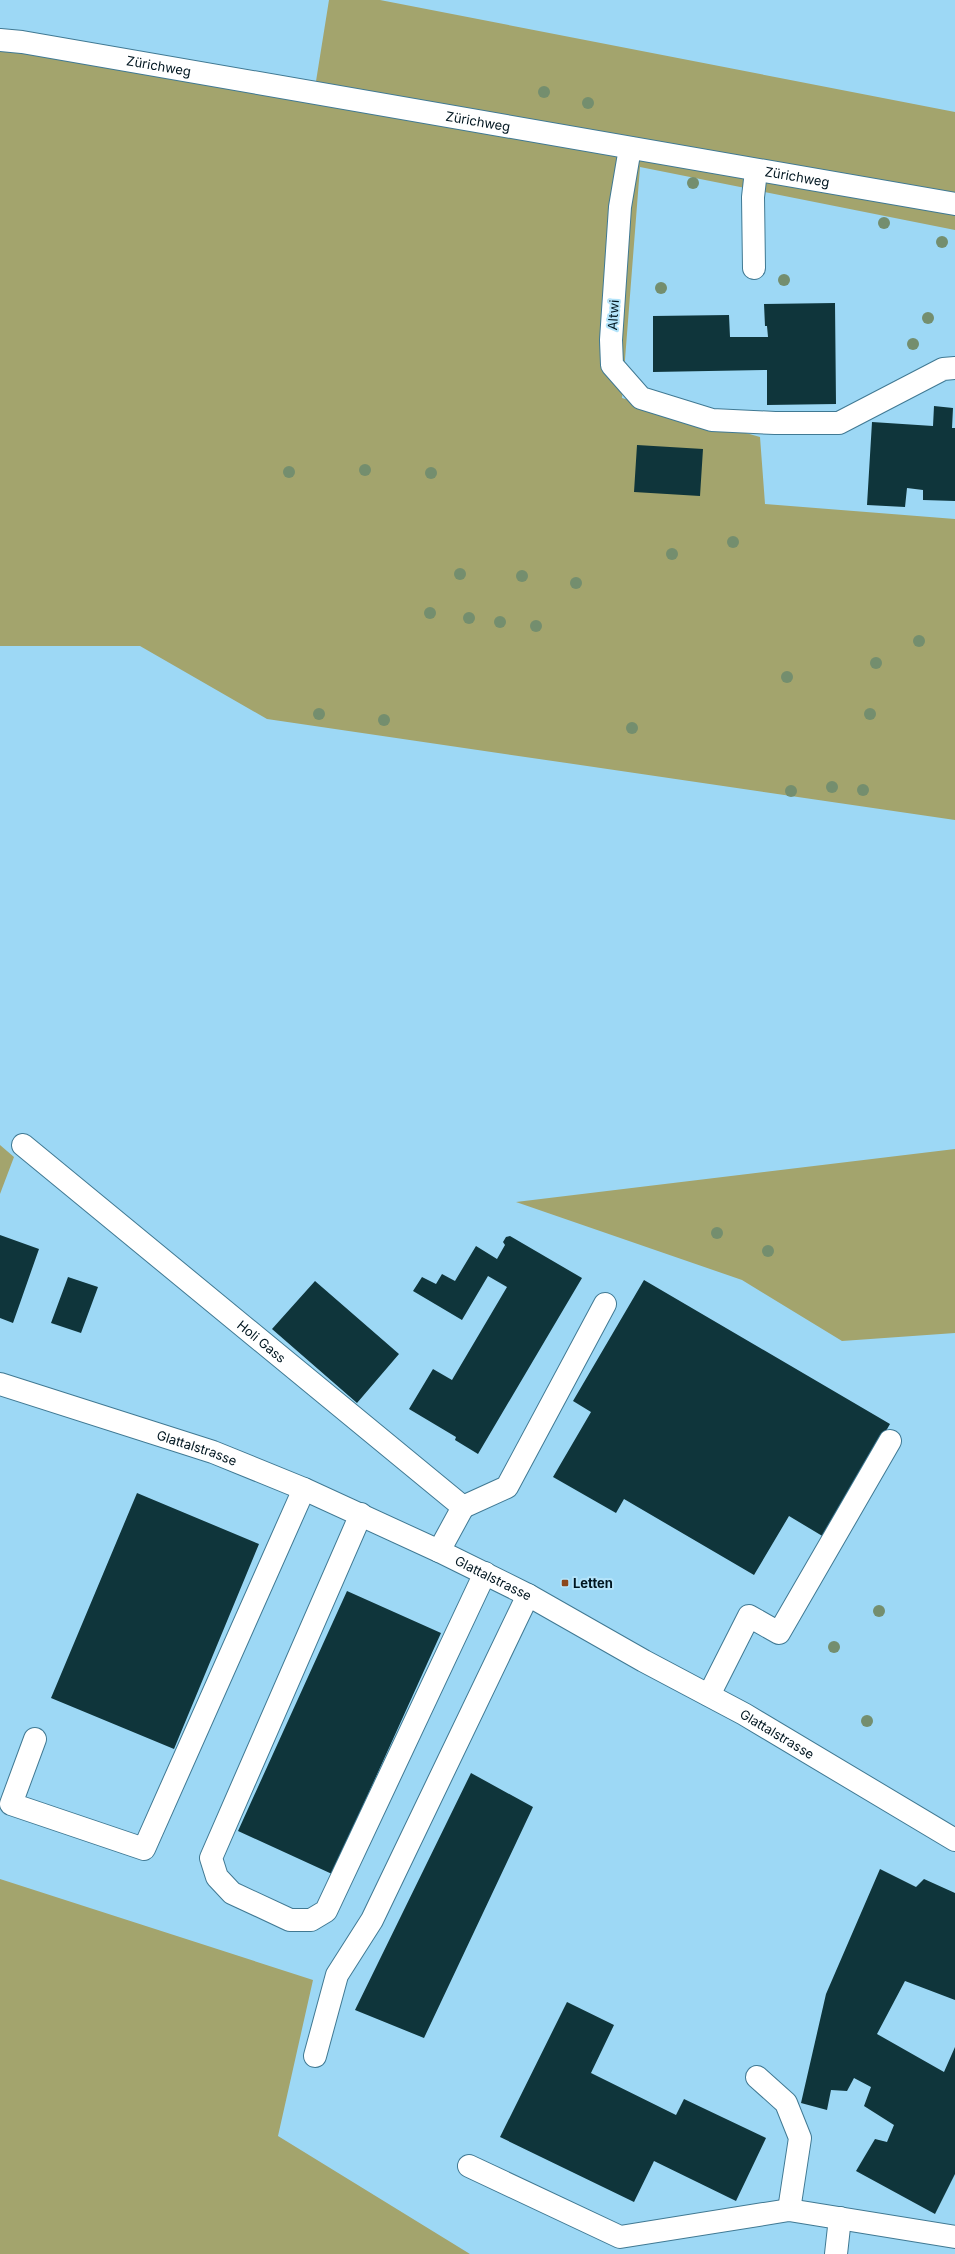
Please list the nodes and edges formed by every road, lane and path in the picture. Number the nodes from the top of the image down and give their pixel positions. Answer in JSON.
{"nodes":[{"id":1,"x":0,"y":40,"type":"edge"},
{"id":2,"x":630,"y":148,"type":"junction"},
{"id":3,"x":756,"y":170,"type":"junction"},
{"id":4,"x":955,"y":204,"type":"edge"},
{"id":5,"x":754,"y":268,"type":"dead end"},
{"id":6,"x":955,"y":368,"type":"edge"},
{"id":7,"x":23,"y":1145,"type":"dead end"},
{"id":8,"x":604,"y":1304,"type":"dead end"},
{"id":9,"x":0,"y":1384,"type":"edge"},
{"id":10,"x":890,"y":1441,"type":"dead end"},
{"id":11,"x":304,"y":1489,"type":"junction"},
{"id":12,"x":462,"y":1507,"type":"junction"},
{"id":13,"x":361,"y":1514,"type":"junction"},
{"id":14,"x":439,"y":1551,"type":"junction"},
{"id":15,"x":484,"y":1573,"type":"junction"},
{"id":16,"x":528,"y":1595,"type":"junction"},
{"id":17,"x":708,"y":1695,"type":"junction"},
{"id":18,"x":35,"y":1739,"type":"dead end"},
{"id":19,"x":955,"y":1840,"type":"edge"},
{"id":20,"x":315,"y":2056,"type":"dead end"},
{"id":21,"x":757,"y":2077,"type":"dead end"},
{"id":22,"x":469,"y":2166,"type":"dead end"},
{"id":23,"x":789,"y":2210,"type":"junction"},
{"id":24,"x":840,"y":2218,"type":"junction"},
{"id":25,"x":955,"y":2237,"type":"edge"},
{"id":26,"x":836,"y":2254,"type":"edge"}],
"edges":[{"from":1,"to":2,"type":"street","name":"Zürichweg"},
{"from":2,"to":3,"type":"street","name":"Zürichweg"},
{"from":2,"to":6,"type":"street","name":"Altwi"},
{"from":3,"to":4,"type":"street","name":"Zürichweg"},
{"from":3,"to":5,"type":"street"},
{"from":7,"to":12,"type":"street","name":"Holi Gass"},
{"from":8,"to":12,"type":"street"},
{"from":9,"to":11,"type":"street","name":"Glattalstrasse"},
{"from":10,"to":17,"type":"street"},
{"from":11,"to":13,"type":"street","name":"Glattalstrasse"},
{"from":11,"to":18,"type":"street"},
{"from":12,"to":14,"type":"street"},
{"from":13,"to":14,"type":"street","name":"Glattalstrasse"},
{"from":13,"to":15,"type":"street"},
{"from":14,"to":15,"type":"street","name":"Glattalstrasse"},
{"from":15,"to":16,"type":"street","name":"Glattalstrasse"},
{"from":16,"to":17,"type":"street","name":"Glattalstrasse"},
{"from":16,"to":20,"type":"street"},
{"from":17,"to":19,"type":"street","name":"Glattalstrasse"},
{"from":21,"to":23,"type":"street"},
{"from":22,"to":23,"type":"street"},
{"from":23,"to":24,"type":"street"},
{"from":24,"to":25,"type":"street"},
{"from":24,"to":26,"type":"street"}]}
